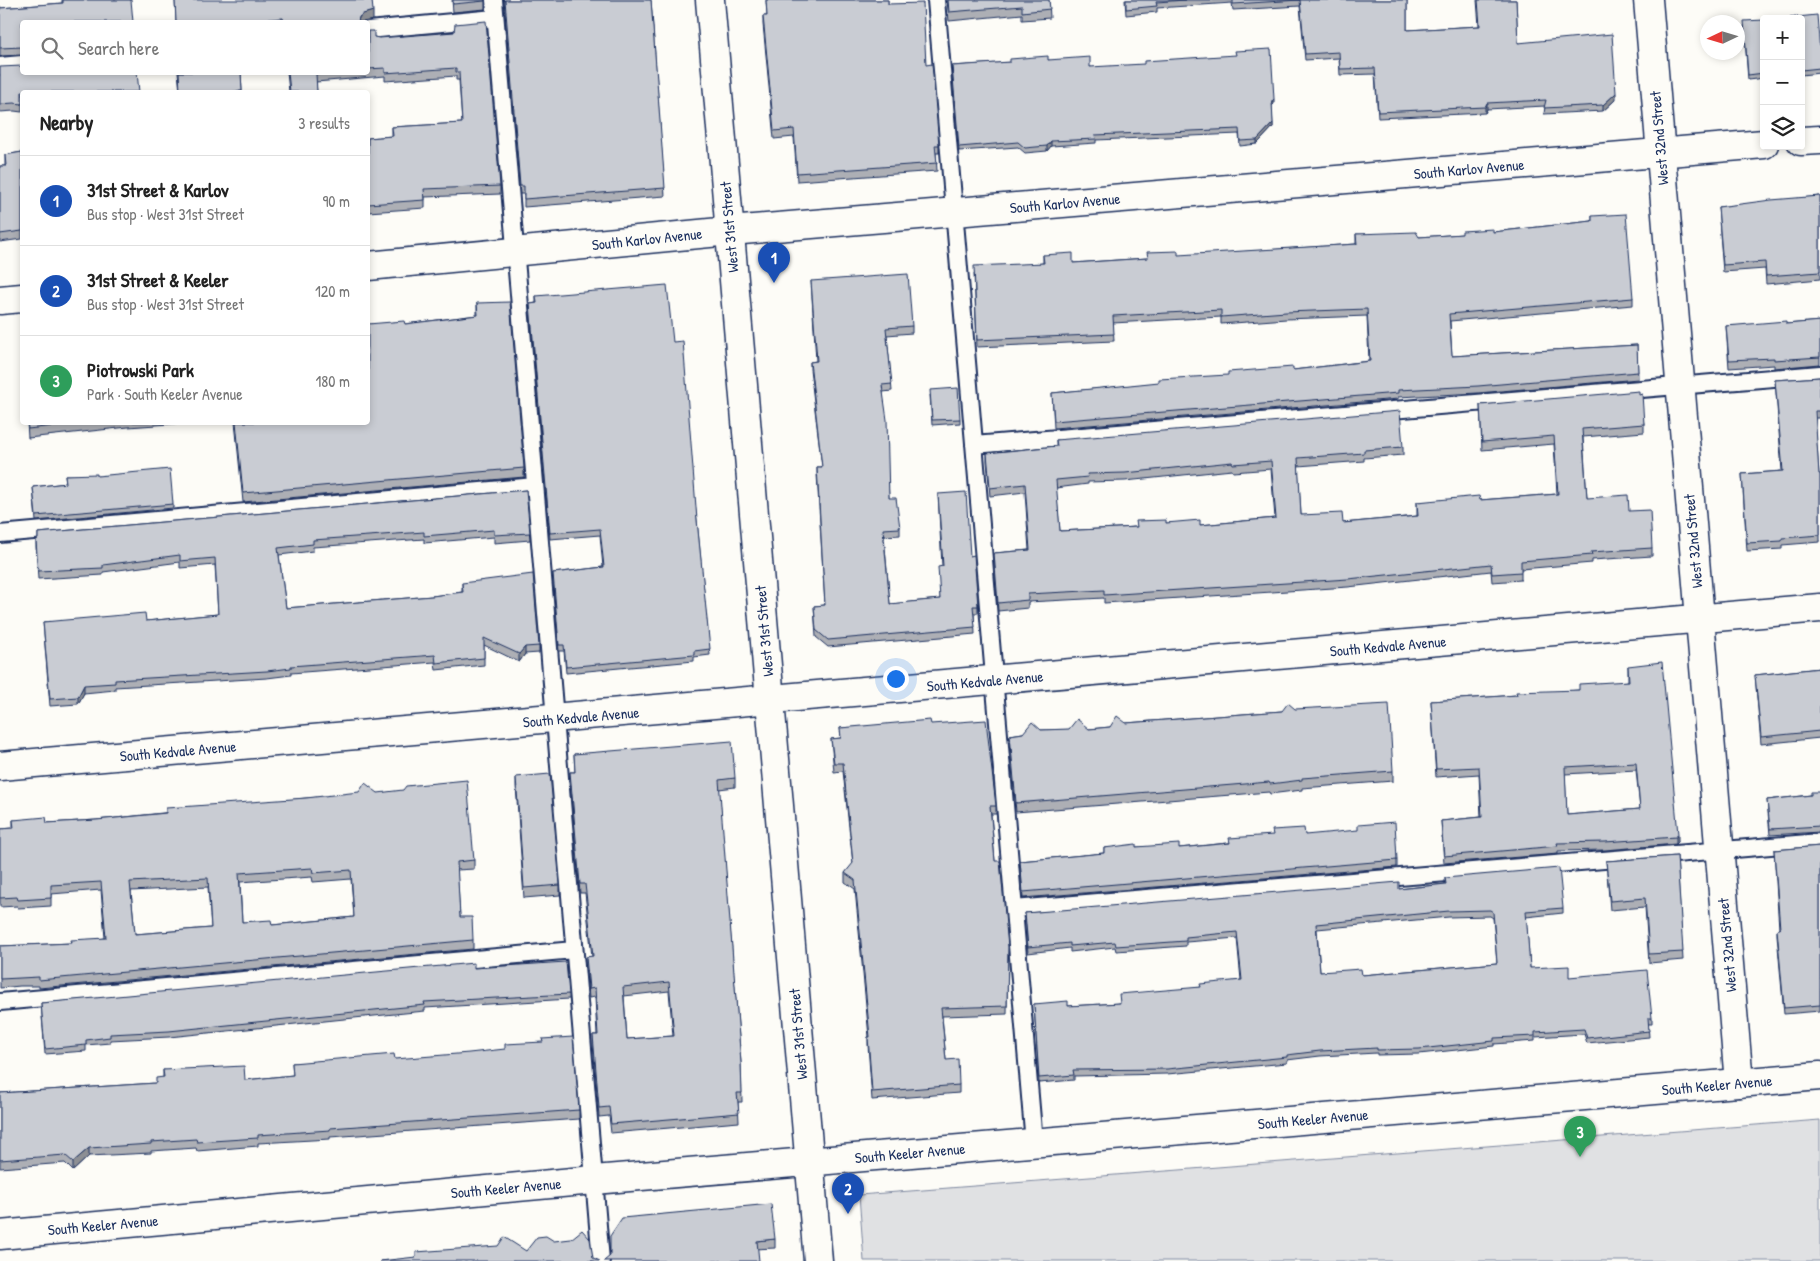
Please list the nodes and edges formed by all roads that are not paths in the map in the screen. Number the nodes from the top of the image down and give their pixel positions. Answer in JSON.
{"nodes":[{"id":1,"x":494,"y":0,"type":"edge"},
{"id":2,"x":710,"y":0,"type":"edge"},
{"id":3,"x":936,"y":0,"type":"edge"},
{"id":4,"x":1648,"y":0,"type":"edge"},
{"id":5,"x":495,"y":18,"type":"junction"},
{"id":6,"x":370,"y":30,"type":"edge"},
{"id":7,"x":20,"y":64,"type":"edge"},
{"id":8,"x":0,"y":66,"type":"edge"},
{"id":9,"x":1820,"y":140,"type":"edge"},
{"id":10,"x":1805,"y":141,"type":"edge"},
{"id":11,"x":1760,"y":144,"type":"edge"},
{"id":12,"x":1660,"y":153,"type":"junction"},
{"id":13,"x":954,"y":212,"type":"junction"},
{"id":14,"x":730,"y":231,"type":"junction"},
{"id":15,"x":515,"y":252,"type":"junction"},
{"id":16,"x":370,"y":266,"type":"edge"},
{"id":17,"x":20,"y":298,"type":"edge"},
{"id":18,"x":0,"y":300,"type":"edge"},
{"id":19,"x":1820,"y":374,"type":"edge"},
{"id":20,"x":1680,"y":386,"type":"junction"},
{"id":21,"x":974,"y":446,"type":"junction"},
{"id":22,"x":535,"y":486,"type":"junction"},
{"id":23,"x":0,"y":534,"type":"edge"},
{"id":24,"x":1820,"y":608,"type":"edge"},
{"id":25,"x":1699,"y":618,"type":"junction"},
{"id":26,"x":994,"y":680,"type":"junction"},
{"id":27,"x":770,"y":700,"type":"junction"},
{"id":28,"x":554,"y":719,"type":"junction"},
{"id":29,"x":0,"y":766,"type":"edge"},
{"id":30,"x":1820,"y":842,"type":"edge"},
{"id":31,"x":1719,"y":850,"type":"junction"},
{"id":32,"x":1014,"y":909,"type":"junction"},
{"id":33,"x":574,"y":950,"type":"junction"},
{"id":34,"x":0,"y":1002,"type":"edge"},
{"id":35,"x":1820,"y":1076,"type":"edge"},
{"id":36,"x":1738,"y":1083,"type":"junction"},
{"id":37,"x":1034,"y":1143,"type":"junction"},
{"id":38,"x":809,"y":1162,"type":"junction"},
{"id":39,"x":594,"y":1180,"type":"junction"},
{"id":40,"x":0,"y":1235,"type":"edge"},
{"id":41,"x":600,"y":1261,"type":"edge"},
{"id":42,"x":818,"y":1261,"type":"edge"}],
"edges":[{"from":1,"to":5,"type":"lane"},
{"from":2,"to":14,"type":"street","name":"West 31st Street"},
{"from":3,"to":13,"type":"lane"},
{"from":4,"to":12,"type":"street","name":"West 32nd Street"},
{"from":5,"to":6,"type":"lane"},
{"from":5,"to":15,"type":"lane"},
{"from":7,"to":8,"type":"lane"},
{"from":9,"to":10,"type":"street"},
{"from":11,"to":12,"type":"street","name":"South Karlov Avenue"},
{"from":12,"to":13,"type":"street","name":"South Karlov Avenue"},
{"from":12,"to":20,"type":"street","name":"West 32nd Street"},
{"from":13,"to":14,"type":"street","name":"South Karlov Avenue"},
{"from":13,"to":21,"type":"lane"},
{"from":14,"to":15,"type":"street","name":"South Karlov Avenue"},
{"from":14,"to":27,"type":"street","name":"West 31st Street"},
{"from":15,"to":16,"type":"street","name":"South Karlov Avenue"},
{"from":15,"to":22,"type":"lane"},
{"from":17,"to":18,"type":"street"},
{"from":19,"to":20,"type":"lane"},
{"from":20,"to":21,"type":"lane"},
{"from":20,"to":25,"type":"street","name":"West 32nd Street"},
{"from":21,"to":26,"type":"lane"},
{"from":22,"to":23,"type":"lane"},
{"from":22,"to":28,"type":"lane"},
{"from":24,"to":25,"type":"street","name":"South Kedvale Avenue"},
{"from":25,"to":26,"type":"street","name":"South Kedvale Avenue"},
{"from":25,"to":31,"type":"street","name":"West 32nd Street"},
{"from":26,"to":27,"type":"street","name":"South Kedvale Avenue"},
{"from":26,"to":32,"type":"lane"},
{"from":27,"to":28,"type":"street","name":"South Kedvale Avenue"},
{"from":27,"to":38,"type":"street","name":"West 31st Street"},
{"from":28,"to":29,"type":"street","name":"South Kedvale Avenue"},
{"from":28,"to":33,"type":"lane"},
{"from":30,"to":31,"type":"lane"},
{"from":31,"to":32,"type":"lane"},
{"from":31,"to":36,"type":"street","name":"West 32nd Street"},
{"from":32,"to":37,"type":"lane"},
{"from":33,"to":34,"type":"lane"},
{"from":33,"to":39,"type":"lane"},
{"from":35,"to":36,"type":"street","name":"South Keeler Avenue"},
{"from":36,"to":37,"type":"street","name":"South Keeler Avenue"},
{"from":37,"to":38,"type":"street","name":"South Keeler Avenue"},
{"from":38,"to":39,"type":"street","name":"South Keeler Avenue"},
{"from":38,"to":42,"type":"street","name":"West 31st Street"},
{"from":39,"to":40,"type":"street","name":"South Keeler Avenue"},
{"from":39,"to":41,"type":"lane"}]}
